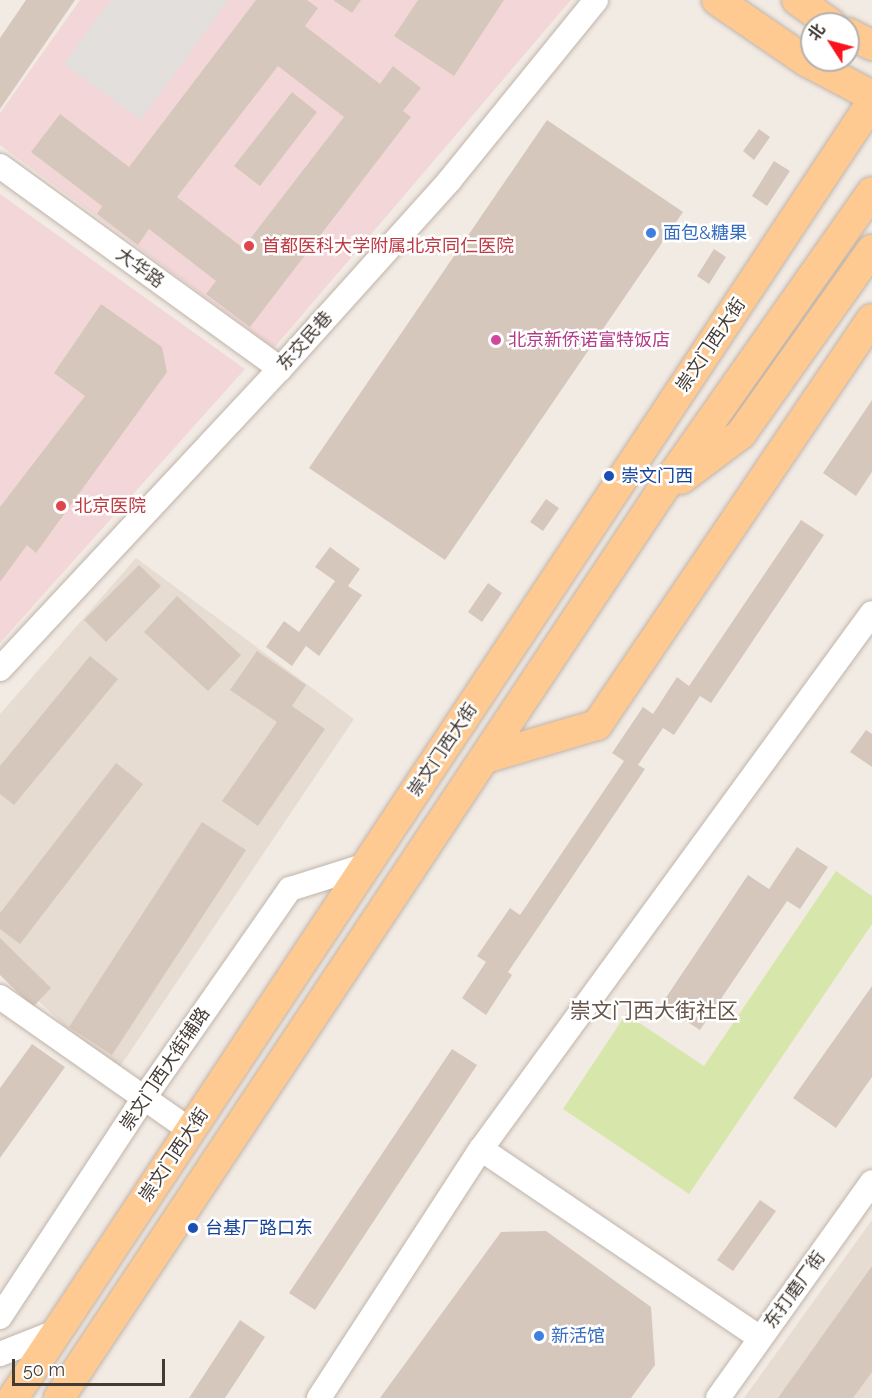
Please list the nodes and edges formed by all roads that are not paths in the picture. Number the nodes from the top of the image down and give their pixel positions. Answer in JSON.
{"nodes":[{"id":1,"x":596,"y":0,"type":"edge"},
{"id":2,"x":717,"y":0,"type":"edge"},
{"id":3,"x":797,"y":0,"type":"edge"},
{"id":4,"x":814,"y":12,"type":"edge"},
{"id":5,"x":872,"y":96,"type":"edge"},
{"id":6,"x":872,"y":102,"type":"edge"},
{"id":7,"x":0,"y":166,"type":"edge"},
{"id":8,"x":872,"y":192,"type":"edge"},
{"id":9,"x":872,"y":250,"type":"edge"},
{"id":10,"x":872,"y":319,"type":"edge"},
{"id":11,"x":280,"y":369,"type":"junction"},
{"id":12,"x":659,"y":495,"type":"junction"},
{"id":13,"x":872,"y":613,"type":"edge"},
{"id":14,"x":0,"y":669,"type":"edge"},
{"id":15,"x":484,"y":758,"type":"junction"},
{"id":16,"x":366,"y":865,"type":"junction"},
{"id":17,"x":0,"y":997,"type":"edge"},
{"id":18,"x":144,"y":1098,"type":"junction"},
{"id":19,"x":190,"y":1130,"type":"junction"},
{"id":20,"x":481,"y":1149,"type":"junction"},
{"id":21,"x":872,"y":1182,"type":"edge"},
{"id":22,"x":0,"y":1317,"type":"edge"},
{"id":23,"x":58,"y":1331,"type":"junction"},
{"id":24,"x":760,"y":1338,"type":"junction"},
{"id":25,"x":0,"y":1354,"type":"edge"},
{"id":26,"x":69,"y":1390,"type":"edge"},
{"id":27,"x":13,"y":1398,"type":"edge"},
{"id":28,"x":319,"y":1398,"type":"edge"},
{"id":29,"x":718,"y":1398,"type":"edge"}],
"edges":[{"from":1,"to":11,"type":"street","name":"东交民巷"},
{"from":2,"to":5,"type":"main road"},
{"from":3,"to":4,"type":"main road"},
{"from":6,"to":16,"type":"main road","name":"崇文门西大街"},
{"from":7,"to":11,"type":"street","name":"大华路"},
{"from":8,"to":12,"type":"main road"},
{"from":9,"to":12,"type":"main road"},
{"from":10,"to":15,"type":"main road"},
{"from":11,"to":14,"type":"street","name":"东交民巷"},
{"from":12,"to":15,"type":"main road"},
{"from":13,"to":20,"type":"street"},
{"from":15,"to":26,"type":"main road"},
{"from":16,"to":18,"type":"street","name":"崇文门西大街辅路"},
{"from":16,"to":19,"type":"main road","name":"崇文门西大街"},
{"from":17,"to":18,"type":"street"},
{"from":18,"to":19,"type":"street"},
{"from":18,"to":22,"type":"street","name":"崇文门西大街辅路"},
{"from":19,"to":23,"type":"main road","name":"崇文门西大街"},
{"from":20,"to":24,"type":"street"},
{"from":20,"to":28,"type":"street"},
{"from":21,"to":24,"type":"street","name":"东打磨厂街"},
{"from":23,"to":25,"type":"street"},
{"from":23,"to":27,"type":"main road","name":"崇文门西大街"},
{"from":24,"to":29,"type":"street","name":"东打磨厂街"}]}
